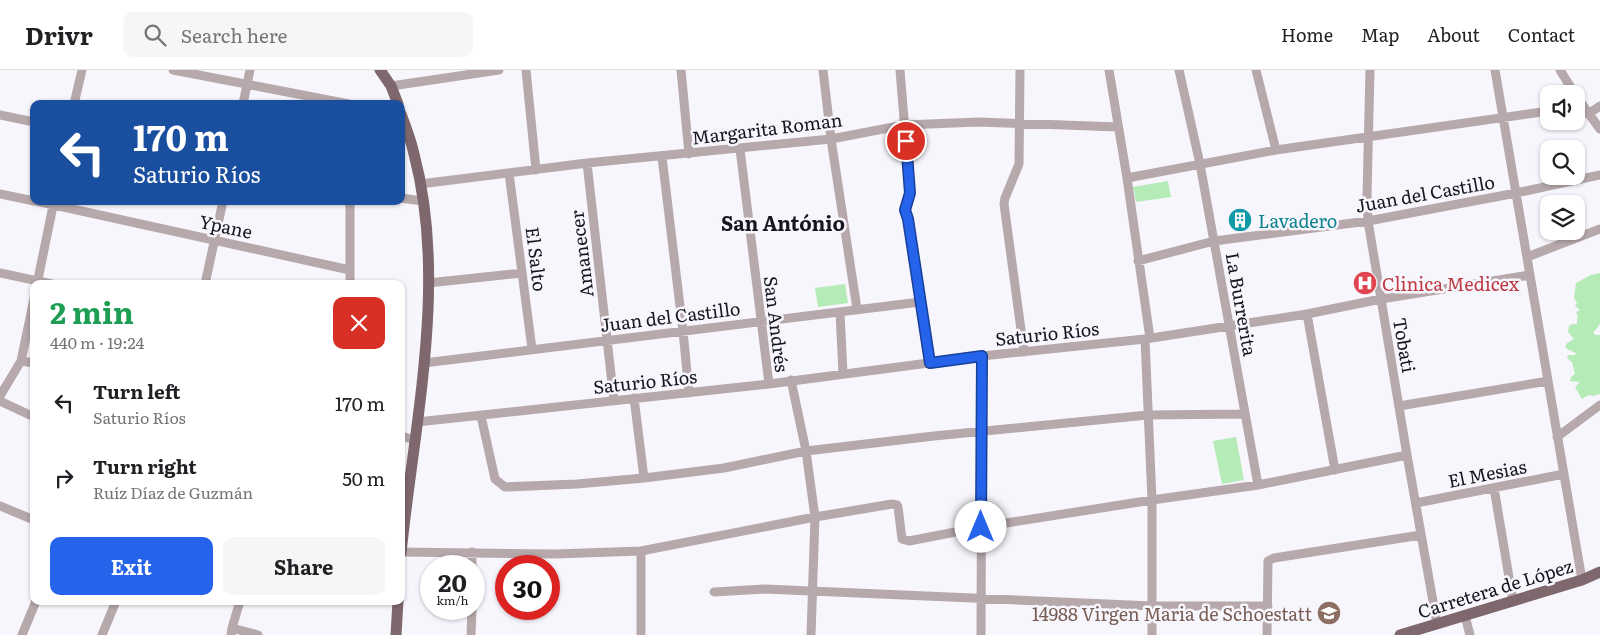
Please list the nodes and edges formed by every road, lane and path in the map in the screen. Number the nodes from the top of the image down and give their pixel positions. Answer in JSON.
{"nodes":[{"id":1,"x":82,"y":70,"type":"edge"},
{"id":2,"x":172,"y":70,"type":"edge"},
{"id":3,"x":250,"y":70,"type":"edge"},
{"id":4,"x":380,"y":70,"type":"edge"},
{"id":5,"x":499,"y":70,"type":"edge"},
{"id":6,"x":526,"y":70,"type":"edge"},
{"id":7,"x":681,"y":70,"type":"edge"},
{"id":8,"x":823,"y":70,"type":"edge"},
{"id":9,"x":900,"y":70,"type":"edge"},
{"id":10,"x":1020,"y":70,"type":"edge"},
{"id":11,"x":1109,"y":70,"type":"edge"},
{"id":12,"x":1179,"y":70,"type":"edge"},
{"id":13,"x":1256,"y":70,"type":"edge"},
{"id":14,"x":1370,"y":70,"type":"edge"},
{"id":15,"x":1495,"y":70,"type":"edge"},
{"id":16,"x":1560,"y":70,"type":"edge"},
{"id":17,"x":1570,"y":85,"type":"edge"},
{"id":18,"x":247,"y":86,"type":"junction"},
{"id":19,"x":391,"y":86,"type":"junction"},
{"id":20,"x":75,"y":100,"type":"edge"},
{"id":21,"x":245,"y":100,"type":"edge"},
{"id":22,"x":326,"y":100,"type":"edge"},
{"id":23,"x":396,"y":100,"type":"edge"},
{"id":24,"x":1600,"y":106,"type":"edge"},
{"id":25,"x":1585,"y":108,"type":"edge"},
{"id":26,"x":1540,"y":112,"type":"edge"},
{"id":27,"x":1585,"y":112,"type":"edge"},
{"id":28,"x":0,"y":115,"type":"edge"},
{"id":29,"x":1503,"y":117,"type":"junction"},
{"id":30,"x":30,"y":121,"type":"edge"},
{"id":31,"x":1021,"y":124,"type":"junction"},
{"id":32,"x":904,"y":125,"type":"junction"},
{"id":33,"x":405,"y":126,"type":"edge"},
{"id":34,"x":1118,"y":127,"type":"junction"},
{"id":35,"x":1600,"y":129,"type":"edge"},
{"id":36,"x":1368,"y":137,"type":"junction"},
{"id":37,"x":831,"y":139,"type":"junction"},
{"id":38,"x":740,"y":149,"type":"junction"},
{"id":39,"x":1276,"y":150,"type":"junction"},
{"id":40,"x":689,"y":154,"type":"junction"},
{"id":41,"x":662,"y":156,"type":"junction"},
{"id":42,"x":587,"y":164,"type":"junction"},
{"id":43,"x":1200,"y":164,"type":"junction"},
{"id":44,"x":536,"y":170,"type":"junction"},
{"id":45,"x":509,"y":173,"type":"junction"},
{"id":46,"x":1600,"y":175,"type":"edge"},
{"id":47,"x":1127,"y":178,"type":"junction"},
{"id":48,"x":420,"y":184,"type":"junction"},
{"id":49,"x":1516,"y":193,"type":"junction"},
{"id":50,"x":0,"y":194,"type":"edge"},
{"id":51,"x":405,"y":199,"type":"edge"},
{"id":52,"x":30,"y":200,"type":"edge"},
{"id":53,"x":422,"y":201,"type":"junction"},
{"id":54,"x":54,"y":205,"type":"edge"},
{"id":55,"x":63,"y":205,"type":"edge"},
{"id":56,"x":222,"y":205,"type":"edge"},
{"id":57,"x":350,"y":205,"type":"edge"},
{"id":58,"x":1368,"y":221,"type":"junction"},
{"id":59,"x":1600,"y":229,"type":"edge"},
{"id":60,"x":214,"y":240,"type":"junction"},
{"id":61,"x":1214,"y":240,"type":"junction"},
{"id":62,"x":1527,"y":257,"type":"junction"},
{"id":63,"x":1138,"y":262,"type":"junction"},
{"id":64,"x":350,"y":270,"type":"junction"},
{"id":65,"x":0,"y":273,"type":"edge"},
{"id":66,"x":522,"y":273,"type":"junction"},
{"id":67,"x":1530,"y":275,"type":"junction"},
{"id":68,"x":30,"y":280,"type":"edge"},
{"id":69,"x":37,"y":280,"type":"edge"},
{"id":70,"x":206,"y":280,"type":"edge"},
{"id":71,"x":350,"y":280,"type":"edge"},
{"id":72,"x":428,"y":283,"type":"junction"},
{"id":73,"x":1381,"y":299,"type":"junction"},
{"id":74,"x":920,"y":302,"type":"junction"},
{"id":75,"x":857,"y":309,"type":"junction"},
{"id":76,"x":840,"y":312,"type":"junction"},
{"id":77,"x":1307,"y":314,"type":"junction"},
{"id":78,"x":30,"y":318,"type":"edge"},
{"id":79,"x":760,"y":321,"type":"junction"},
{"id":80,"x":1229,"y":326,"type":"junction"},
{"id":81,"x":683,"y":331,"type":"junction"},
{"id":82,"x":1148,"y":338,"type":"junction"},
{"id":83,"x":608,"y":340,"type":"junction"},
{"id":84,"x":532,"y":349,"type":"junction"},
{"id":85,"x":1024,"y":352,"type":"junction"},
{"id":86,"x":982,"y":356,"type":"junction"},
{"id":87,"x":21,"y":361,"type":"junction"},
{"id":88,"x":30,"y":362,"type":"edge"},
{"id":89,"x":424,"y":363,"type":"junction"},
{"id":90,"x":930,"y":363,"type":"junction"},
{"id":91,"x":843,"y":374,"type":"junction"},
{"id":92,"x":791,"y":380,"type":"junction"},
{"id":93,"x":1548,"y":381,"type":"junction"},
{"id":94,"x":768,"y":384,"type":"junction"},
{"id":95,"x":689,"y":393,"type":"junction"},
{"id":96,"x":0,"y":396,"type":"edge"},
{"id":97,"x":634,"y":398,"type":"junction"},
{"id":98,"x":0,"y":401,"type":"edge"},
{"id":99,"x":614,"y":401,"type":"junction"},
{"id":100,"x":1600,"y":405,"type":"edge"},
{"id":101,"x":1399,"y":406,"type":"junction"},
{"id":102,"x":30,"y":414,"type":"edge"},
{"id":103,"x":1245,"y":414,"type":"junction"},
{"id":104,"x":1148,"y":415,"type":"junction"},
{"id":105,"x":481,"y":416,"type":"junction"},
{"id":106,"x":417,"y":422,"type":"junction"},
{"id":107,"x":981,"y":432,"type":"junction"},
{"id":108,"x":405,"y":437,"type":"edge"},
{"id":109,"x":1557,"y":437,"type":"junction"},
{"id":110,"x":415,"y":440,"type":"junction"},
{"id":111,"x":806,"y":451,"type":"junction"},
{"id":112,"x":1407,"y":455,"type":"junction"},
{"id":113,"x":1335,"y":470,"type":"junction"},
{"id":114,"x":1564,"y":474,"type":"junction"},
{"id":115,"x":644,"y":478,"type":"junction"},
{"id":116,"x":1258,"y":485,"type":"junction"},
{"id":117,"x":1494,"y":488,"type":"junction"},
{"id":118,"x":1152,"y":500,"type":"junction"},
{"id":119,"x":1416,"y":503,"type":"junction"},
{"id":120,"x":0,"y":506,"type":"edge"},
{"id":121,"x":815,"y":517,"type":"junction"},
{"id":122,"x":30,"y":518,"type":"edge"},
{"id":123,"x":405,"y":520,"type":"edge"},
{"id":124,"x":981,"y":527,"type":"junction"},
{"id":125,"x":1421,"y":535,"type":"junction"},
{"id":126,"x":641,"y":551,"type":"junction"},
{"id":127,"x":405,"y":552,"type":"edge"},
{"id":128,"x":472,"y":552,"type":"joint"},
{"id":129,"x":1600,"y":572,"type":"edge"},
{"id":130,"x":1582,"y":580,"type":"junction"},
{"id":131,"x":812,"y":591,"type":"junction"},
{"id":132,"x":714,"y":592,"type":"dead end"},
{"id":133,"x":982,"y":598,"type":"junction"},
{"id":134,"x":1513,"y":601,"type":"junction"},
{"id":135,"x":34,"y":605,"type":"edge"},
{"id":136,"x":114,"y":605,"type":"edge"},
{"id":137,"x":239,"y":605,"type":"edge"},
{"id":138,"x":398,"y":605,"type":"edge"},
{"id":139,"x":1152,"y":606,"type":"junction"},
{"id":140,"x":1268,"y":606,"type":"junction"},
{"id":141,"x":1465,"y":616,"type":"junction"},
{"id":142,"x":472,"y":620,"type":"edge"},
{"id":143,"x":1437,"y":624,"type":"junction"},
{"id":144,"x":232,"y":632,"type":"edge"},
{"id":145,"x":22,"y":635,"type":"edge"},
{"id":146,"x":102,"y":635,"type":"edge"},
{"id":147,"x":258,"y":635,"type":"edge"},
{"id":148,"x":396,"y":635,"type":"edge"},
{"id":149,"x":471,"y":635,"type":"edge"},
{"id":150,"x":641,"y":635,"type":"edge"},
{"id":151,"x":811,"y":635,"type":"edge"},
{"id":152,"x":982,"y":635,"type":"edge"},
{"id":153,"x":1152,"y":635,"type":"edge"},
{"id":154,"x":1267,"y":635,"type":"edge"},
{"id":155,"x":1400,"y":635,"type":"edge"},
{"id":156,"x":1470,"y":635,"type":"edge"}],
"edges":[{"from":1,"to":20,"type":"street"},
{"from":2,"to":18,"type":"street"},
{"from":3,"to":18,"type":"street"},
{"from":4,"to":19,"type":"main road"},
{"from":5,"to":19,"type":"street"},
{"from":6,"to":44,"type":"street"},
{"from":7,"to":40,"type":"street"},
{"from":8,"to":37,"type":"street"},
{"from":9,"to":32,"type":"street"},
{"from":10,"to":31,"type":"street"},
{"from":11,"to":34,"type":"street"},
{"from":12,"to":43,"type":"street","name":"La Burrerita"},
{"from":13,"to":39,"type":"street"},
{"from":14,"to":36,"type":"street","name":"Tobati"},
{"from":15,"to":29,"type":"street"},
{"from":16,"to":17,"type":"street"},
{"from":18,"to":21,"type":"street"},
{"from":18,"to":22,"type":"street"},
{"from":19,"to":23,"type":"main road"},
{"from":24,"to":25,"type":"street"},
{"from":26,"to":29,"type":"street"},
{"from":27,"to":35,"type":"street"},
{"from":28,"to":30,"type":"street"},
{"from":29,"to":36,"type":"street"},
{"from":29,"to":49,"type":"street"},
{"from":31,"to":32,"type":"street","name":"Margarita Roman"},
{"from":31,"to":34,"type":"street","name":"Margarita Roman"},
{"from":31,"to":85,"type":"street"},
{"from":32,"to":37,"type":"street","name":"Margarita Roman"},
{"from":32,"to":74,"type":"street"},
{"from":33,"to":48,"type":"main road"},
{"from":34,"to":47,"type":"street"},
{"from":36,"to":39,"type":"street"},
{"from":36,"to":58,"type":"street","name":"Tobati"},
{"from":37,"to":38,"type":"street","name":"Margarita Roman"},
{"from":37,"to":75,"type":"street"},
{"from":38,"to":40,"type":"street","name":"Margarita Roman"},
{"from":38,"to":79,"type":"street","name":"San Andrés"},
{"from":39,"to":43,"type":"street"},
{"from":40,"to":41,"type":"street","name":"Margarita Roman"},
{"from":41,"to":42,"type":"street","name":"Margarita Roman"},
{"from":41,"to":81,"type":"street"},
{"from":42,"to":44,"type":"street","name":"Margarita Roman"},
{"from":42,"to":83,"type":"street","name":"Amanecer"},
{"from":43,"to":47,"type":"street"},
{"from":43,"to":61,"type":"street","name":"La Burrerita"},
{"from":44,"to":45,"type":"street","name":"Margarita Roman"},
{"from":45,"to":48,"type":"street","name":"Margarita Roman"},
{"from":45,"to":66,"type":"street","name":"El Salto"},
{"from":46,"to":49,"type":"street","name":"Juan del Castillo"},
{"from":47,"to":63,"type":"street"},
{"from":48,"to":53,"type":"main road"},
{"from":49,"to":58,"type":"street","name":"Juan del Castillo"},
{"from":49,"to":62,"type":"street"},
{"from":50,"to":52,"type":"street","name":"Ypane"},
{"from":51,"to":53,"type":"street"},
{"from":53,"to":72,"type":"main road"},
{"from":54,"to":69,"type":"street"},
{"from":55,"to":60,"type":"street","name":"Ypane"},
{"from":56,"to":60,"type":"street"},
{"from":57,"to":64,"type":"street"},
{"from":58,"to":61,"type":"street","name":"Juan del Castillo"},
{"from":58,"to":73,"type":"street","name":"Tobati"},
{"from":59,"to":62,"type":"street"},
{"from":60,"to":64,"type":"street","name":"Ypane"},
{"from":60,"to":70,"type":"street"},
{"from":61,"to":63,"type":"street","name":"Juan del Castillo"},
{"from":61,"to":80,"type":"street","name":"La Burrerita"},
{"from":62,"to":67,"type":"street"},
{"from":63,"to":82,"type":"street"},
{"from":64,"to":71,"type":"street"},
{"from":65,"to":68,"type":"street"},
{"from":66,"to":72,"type":"street"},
{"from":66,"to":84,"type":"street","name":"El Salto"},
{"from":67,"to":73,"type":"street","name":"Saturio Ríos"},
{"from":67,"to":93,"type":"street"},
{"from":72,"to":89,"type":"main road"},
{"from":73,"to":77,"type":"street","name":"Saturio Ríos"},
{"from":73,"to":101,"type":"street","name":"Tobati"},
{"from":74,"to":75,"type":"street","name":"Juan del Castillo"},
{"from":74,"to":90,"type":"street"},
{"from":75,"to":76,"type":"street","name":"Juan del Castillo"},
{"from":76,"to":79,"type":"street","name":"Juan del Castillo"},
{"from":76,"to":91,"type":"street"},
{"from":77,"to":80,"type":"street","name":"Saturio Ríos"},
{"from":77,"to":113,"type":"street"},
{"from":78,"to":87,"type":"street"},
{"from":79,"to":81,"type":"street","name":"Juan del Castillo"},
{"from":79,"to":94,"type":"street","name":"San Andrés"},
{"from":80,"to":82,"type":"street","name":"Saturio Ríos"},
{"from":80,"to":103,"type":"street","name":"La Burrerita"},
{"from":81,"to":83,"type":"street","name":"Juan del Castillo"},
{"from":81,"to":95,"type":"street"},
{"from":82,"to":85,"type":"street","name":"Saturio Ríos"},
{"from":82,"to":104,"type":"street"},
{"from":83,"to":84,"type":"street","name":"Juan del Castillo"},
{"from":83,"to":99,"type":"street","name":"Amanecer"},
{"from":84,"to":89,"type":"street","name":"Juan del Castillo"},
{"from":85,"to":86,"type":"street","name":"Saturio Ríos"},
{"from":86,"to":90,"type":"street","name":"Saturio Ríos"},
{"from":86,"to":107,"type":"street"},
{"from":87,"to":88,"type":"street"},
{"from":87,"to":96,"type":"street"},
{"from":89,"to":106,"type":"main road"},
{"from":90,"to":91,"type":"street","name":"Saturio Ríos"},
{"from":91,"to":92,"type":"street","name":"Saturio Ríos"},
{"from":92,"to":94,"type":"street","name":"Saturio Ríos"},
{"from":92,"to":111,"type":"street"},
{"from":93,"to":101,"type":"street"},
{"from":93,"to":109,"type":"street"},
{"from":94,"to":95,"type":"street","name":"Saturio Ríos"},
{"from":95,"to":97,"type":"street","name":"Saturio Ríos"},
{"from":97,"to":99,"type":"street","name":"Saturio Ríos"},
{"from":97,"to":115,"type":"street"},
{"from":98,"to":102,"type":"street"},
{"from":99,"to":105,"type":"street","name":"Saturio Ríos"},
{"from":100,"to":109,"type":"street"},
{"from":101,"to":112,"type":"street","name":"Tobati"},
{"from":103,"to":104,"type":"street"},
{"from":103,"to":116,"type":"street","name":"La Burrerita"},
{"from":104,"to":107,"type":"street"},
{"from":104,"to":118,"type":"street"},
{"from":105,"to":106,"type":"street","name":"Saturio Ríos"},
{"from":105,"to":115,"type":"street"},
{"from":106,"to":110,"type":"main road"},
{"from":107,"to":111,"type":"street"},
{"from":107,"to":124,"type":"street"},
{"from":108,"to":110,"type":"street"},
{"from":109,"to":114,"type":"street"},
{"from":110,"to":123,"type":"main road"},
{"from":111,"to":115,"type":"street"},
{"from":111,"to":121,"type":"street"},
{"from":112,"to":113,"type":"street"},
{"from":112,"to":119,"type":"street","name":"Tobati"},
{"from":113,"to":116,"type":"street"},
{"from":114,"to":117,"type":"street","name":"El Mesias"},
{"from":114,"to":130,"type":"street"},
{"from":116,"to":118,"type":"street"},
{"from":117,"to":119,"type":"street","name":"El Mesias"},
{"from":117,"to":134,"type":"street"},
{"from":118,"to":124,"type":"street"},
{"from":118,"to":139,"type":"street"},
{"from":119,"to":125,"type":"street","name":"Tobati"},
{"from":120,"to":122,"type":"street"},
{"from":121,"to":124,"type":"street"},
{"from":121,"to":126,"type":"street"},
{"from":121,"to":131,"type":"street"},
{"from":124,"to":133,"type":"street"},
{"from":125,"to":140,"type":"street"},
{"from":125,"to":143,"type":"street","name":"Tobati"},
{"from":126,"to":128,"type":"street"},
{"from":126,"to":150,"type":"street"},
{"from":127,"to":128,"type":"street"},
{"from":129,"to":130,"type":"main road","name":"Carretera de López"},
{"from":130,"to":134,"type":"main road","name":"Carretera de López"},
{"from":131,"to":132,"type":"street"},
{"from":131,"to":133,"type":"street"},
{"from":131,"to":151,"type":"street"},
{"from":133,"to":139,"type":"street"},
{"from":133,"to":152,"type":"street"},
{"from":134,"to":141,"type":"main road","name":"Carretera de López"},
{"from":135,"to":145,"type":"street"},
{"from":136,"to":146,"type":"street"},
{"from":137,"to":144,"type":"street"},
{"from":138,"to":148,"type":"main road"},
{"from":139,"to":140,"type":"street"},
{"from":139,"to":153,"type":"street"},
{"from":140,"to":154,"type":"street"},
{"from":141,"to":143,"type":"main road","name":"Carretera de López"},
{"from":141,"to":156,"type":"street"},
{"from":142,"to":149,"type":"street"},
{"from":143,"to":155,"type":"main road","name":"Carretera de López"},
{"from":144,"to":147,"type":"street"}]}
